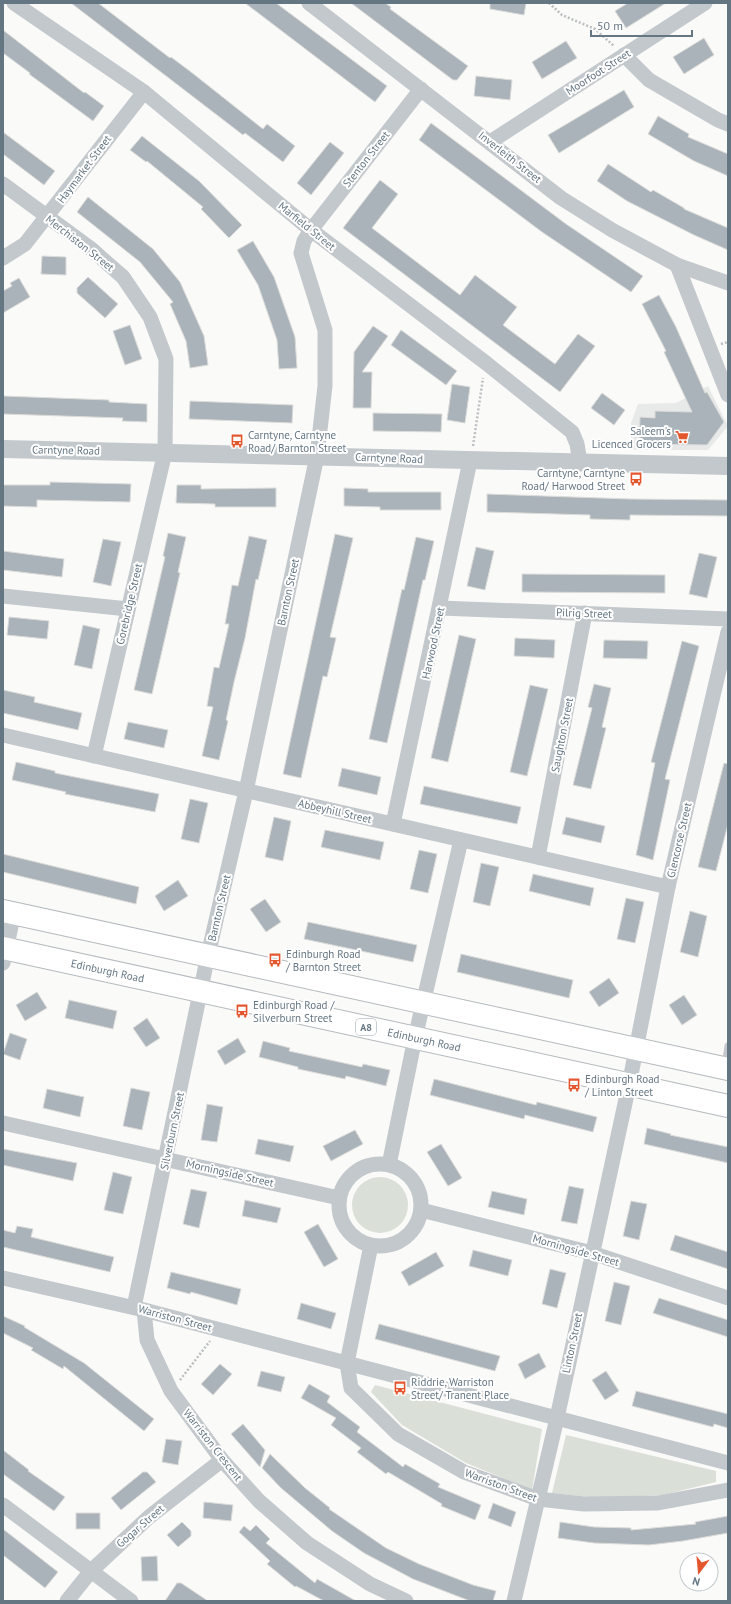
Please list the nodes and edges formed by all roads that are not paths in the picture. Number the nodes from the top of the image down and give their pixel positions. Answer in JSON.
{"nodes":[{"id":1,"x":14,"y":3,"type":"edge"},
{"id":2,"x":309,"y":3,"type":"edge"},
{"id":3,"x":705,"y":3,"type":"edge"},
{"id":4,"x":624,"y":55,"type":"junction"},
{"id":5,"x":421,"y":89,"type":"junction"},
{"id":6,"x":144,"y":92,"type":"junction"},
{"id":7,"x":728,"y":124,"type":"edge"},
{"id":8,"x":490,"y":142,"type":"junction"},
{"id":9,"x":3,"y":184,"type":"edge"},
{"id":10,"x":47,"y":218,"type":"junction"},
{"id":11,"x":311,"y":230,"type":"junction"},
{"id":12,"x":3,"y":258,"type":"edge"},
{"id":13,"x":677,"y":265,"type":"junction"},
{"id":14,"x":728,"y":283,"type":"edge"},
{"id":15,"x":728,"y":395,"type":"edge"},
{"id":16,"x":3,"y":449,"type":"edge"},
{"id":17,"x":165,"y":452,"type":"junction"},
{"id":18,"x":317,"y":456,"type":"junction"},
{"id":19,"x":470,"y":460,"type":"junction"},
{"id":20,"x":580,"y":463,"type":"junction"},
{"id":21,"x":728,"y":466,"type":"edge"},
{"id":22,"x":3,"y":596,"type":"edge"},
{"id":23,"x":440,"y":608,"type":"junction"},
{"id":24,"x":128,"y":609,"type":"junction"},
{"id":25,"x":585,"y":614,"type":"junction"},
{"id":26,"x":728,"y":619,"type":"edge"},
{"id":27,"x":728,"y":632,"type":"edge"},
{"id":28,"x":3,"y":735,"type":"edge"},
{"id":29,"x":94,"y":756,"type":"junction"},
{"id":30,"x":246,"y":791,"type":"junction"},
{"id":31,"x":393,"y":824,"type":"junction"},
{"id":32,"x":461,"y":840,"type":"junction"},
{"id":33,"x":538,"y":857,"type":"junction"},
{"id":34,"x":668,"y":887,"type":"junction"},
{"id":35,"x":8,"y":912,"type":"edge"},
{"id":36,"x":4,"y":953,"type":"edge"},
{"id":37,"x":208,"y":954,"type":"junction"},
{"id":38,"x":200,"y":991,"type":"junction"},
{"id":39,"x":424,"y":1003,"type":"junction"},
{"id":40,"x":415,"y":1038,"type":"junction"},
{"id":41,"x":728,"y":1046,"type":"edge"},
{"id":42,"x":637,"y":1048,"type":"junction"},
{"id":43,"x":726,"y":1068,"type":"edge"},
{"id":44,"x":629,"y":1085,"type":"junction"},
{"id":45,"x":728,"y":1106,"type":"edge"},
{"id":46,"x":3,"y":1123,"type":"edge"},
{"id":47,"x":166,"y":1159,"type":"junction"},
{"id":48,"x":389,"y":1165,"type":"junction"},
{"id":49,"x":339,"y":1198,"type":"junction"},
{"id":50,"x":421,"y":1210,"type":"junction"},
{"id":51,"x":371,"y":1246,"type":"junction"},
{"id":52,"x":592,"y":1253,"type":"junction"},
{"id":53,"x":3,"y":1278,"type":"edge"},
{"id":54,"x":728,"y":1298,"type":"edge"},
{"id":55,"x":139,"y":1308,"type":"junction"},
{"id":56,"x":347,"y":1363,"type":"junction"},
{"id":57,"x":556,"y":1418,"type":"junction"},
{"id":58,"x":222,"y":1460,"type":"junction"},
{"id":59,"x":728,"y":1463,"type":"edge"},
{"id":60,"x":728,"y":1490,"type":"edge"},
{"id":61,"x":538,"y":1499,"type":"junction"},
{"id":62,"x":3,"y":1505,"type":"edge"},
{"id":63,"x":91,"y":1571,"type":"junction"},
{"id":64,"x":67,"y":1601,"type":"edge"},
{"id":65,"x":131,"y":1601,"type":"edge"},
{"id":66,"x":406,"y":1601,"type":"edge"},
{"id":67,"x":514,"y":1601,"type":"edge"}],
"edges":[{"from":1,"to":6,"type":"street","name":"Marfield Street"},
{"from":2,"to":5,"type":"street","name":"Inverleith Street"},
{"from":3,"to":4,"type":"street","name":"Moorfoot Street"},
{"from":4,"to":7,"type":"street"},
{"from":4,"to":8,"type":"street","name":"Moorfoot Street"},
{"from":5,"to":8,"type":"street","name":"Inverleith Street"},
{"from":5,"to":11,"type":"street","name":"Stenton Street"},
{"from":6,"to":10,"type":"street","name":"Haymarket Street"},
{"from":6,"to":11,"type":"street","name":"Marfield Street"},
{"from":8,"to":13,"type":"street","name":"Inverleith Street"},
{"from":9,"to":10,"type":"street","name":"Merchiston Street"},
{"from":10,"to":12,"type":"street","name":"Haymarket Street"},
{"from":10,"to":17,"type":"street","name":"Merchiston Street"},
{"from":11,"to":18,"type":"street","name":"Barnton Street"},
{"from":11,"to":20,"type":"street","name":"Marfield Street"},
{"from":13,"to":14,"type":"street","name":"Inverleith Street"},
{"from":13,"to":15,"type":"street"},
{"from":16,"to":17,"type":"street","name":"Carntyne Road"},
{"from":17,"to":18,"type":"street","name":"Carntyne Road"},
{"from":17,"to":24,"type":"street","name":"Gorebridge Street"},
{"from":18,"to":19,"type":"street","name":"Carntyne Road"},
{"from":18,"to":30,"type":"street","name":"Barnton Street"},
{"from":19,"to":20,"type":"street","name":"Carntyne Road"},
{"from":19,"to":23,"type":"street","name":"Harwood Street"},
{"from":20,"to":21,"type":"street","name":"Carntyne Road"},
{"from":22,"to":24,"type":"street"},
{"from":23,"to":25,"type":"street","name":"Pilrig Street"},
{"from":23,"to":31,"type":"street","name":"Harwood Street"},
{"from":24,"to":29,"type":"street","name":"Gorebridge Street"},
{"from":25,"to":26,"type":"street","name":"Pilrig Street"},
{"from":25,"to":33,"type":"street","name":"Saughton Street"},
{"from":27,"to":34,"type":"street","name":"Glencorse Street"},
{"from":28,"to":29,"type":"street","name":"Abbeyhill Street"},
{"from":29,"to":30,"type":"street","name":"Abbeyhill Street"},
{"from":30,"to":31,"type":"street","name":"Abbeyhill Street"},
{"from":30,"to":37,"type":"street","name":"Barnton Street"},
{"from":31,"to":32,"type":"street","name":"Abbeyhill Street"},
{"from":32,"to":33,"type":"street","name":"Abbeyhill Street"},
{"from":32,"to":39,"type":"street"},
{"from":33,"to":34,"type":"street","name":"Abbeyhill Street"},
{"from":34,"to":42,"type":"street","name":"Glencorse Street"},
{"from":35,"to":36,"type":"street"},
{"from":35,"to":37,"type":"main road"},
{"from":36,"to":38,"type":"main road","name":"Edinburgh Road","number":"A8"},
{"from":37,"to":38,"type":"street","name":"Silverburn Street"},
{"from":37,"to":39,"type":"main road"},
{"from":38,"to":40,"type":"main road","name":"Edinburgh Road","number":"A8"},
{"from":38,"to":47,"type":"street","name":"Silverburn Street"},
{"from":39,"to":40,"type":"street"},
{"from":39,"to":42,"type":"main road"},
{"from":40,"to":44,"type":"main road","name":"Edinburgh Road","number":"A8"},
{"from":40,"to":48,"type":"street"},
{"from":41,"to":43,"type":"lane"},
{"from":42,"to":43,"type":"main road"},
{"from":42,"to":44,"type":"street","name":"Glencorse Street"},
{"from":44,"to":45,"type":"main road","name":"Edinburgh Road","number":"A8"},
{"from":44,"to":52,"type":"street","name":"Linton Street"},
{"from":46,"to":47,"type":"street","name":"Morningside Street"},
{"from":47,"to":49,"type":"street","name":"Morningside Street"},
{"from":47,"to":55,"type":"street","name":"Silverburn Street"},
{"from":48,"to":49,"type":"street"},
{"from":48,"to":50,"type":"street"},
{"from":49,"to":51,"type":"street"},
{"from":50,"to":51,"type":"street"},
{"from":50,"to":52,"type":"street","name":"Morningside Street"},
{"from":51,"to":56,"type":"street"},
{"from":52,"to":54,"type":"street","name":"Morningside Street"},
{"from":52,"to":57,"type":"street","name":"Linton Street"},
{"from":53,"to":55,"type":"street","name":"Warriston Street"},
{"from":55,"to":56,"type":"street","name":"Warriston Street"},
{"from":55,"to":58,"type":"street","name":"Warriston Crescent"},
{"from":56,"to":57,"type":"street","name":"Warriston Street"},
{"from":56,"to":61,"type":"street","name":"Warriston Street"},
{"from":57,"to":59,"type":"street","name":"Warriston Street"},
{"from":57,"to":61,"type":"street","name":"Linton Street"},
{"from":58,"to":63,"type":"street","name":"Gogar Street"},
{"from":58,"to":66,"type":"street","name":"Warriston Crescent"},
{"from":60,"to":61,"type":"street","name":"Warriston Street"},
{"from":61,"to":67,"type":"street","name":"Linton Street"},
{"from":62,"to":63,"type":"street"},
{"from":63,"to":64,"type":"street","name":"Gogar Street"},
{"from":63,"to":65,"type":"street"}]}
